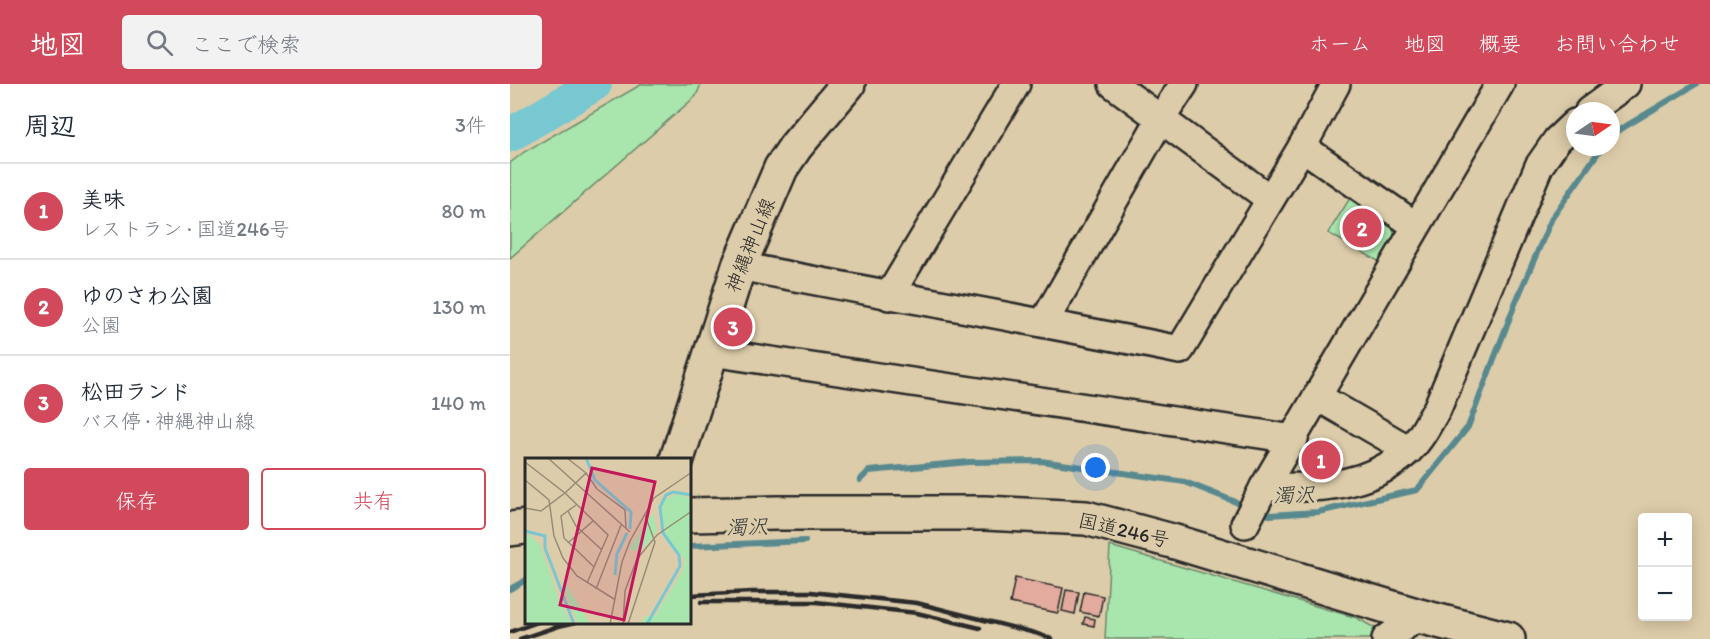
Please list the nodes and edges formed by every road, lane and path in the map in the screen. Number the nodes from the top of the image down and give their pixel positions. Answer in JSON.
{"nodes":[{"id":1,"x":848,"y":84,"type":"edge"},
{"id":2,"x":1016,"y":84,"type":"edge"},
{"id":3,"x":1113,"y":84,"type":"edge"},
{"id":4,"x":1184,"y":84,"type":"edge"},
{"id":5,"x":1336,"y":84,"type":"edge"},
{"id":6,"x":1500,"y":84,"type":"edge"},
{"id":7,"x":1626,"y":84,"type":"edge"},
{"id":8,"x":1601,"y":102,"type":"edge"},
{"id":9,"x":1160,"y":120,"type":"junction"},
{"id":10,"x":1566,"y":132,"type":"edge"},
{"id":11,"x":1302,"y":147,"type":"junction"},
{"id":12,"x":1270,"y":200,"type":"junction"},
{"id":13,"x":1416,"y":226,"type":"junction"},
{"id":14,"x":739,"y":266,"type":"junction"},
{"id":15,"x":890,"y":296,"type":"junction"},
{"id":16,"x":1044,"y":322,"type":"junction"},
{"id":17,"x":711,"y":352,"type":"junction"},
{"id":18,"x":1318,"y":397,"type":"junction"},
{"id":19,"x":1294,"y":439,"type":"junction"},
{"id":20,"x":1409,"y":450,"type":"junction"},
{"id":21,"x":677,"y":458,"type":"edge"},
{"id":22,"x":692,"y":515,"type":"edge"},
{"id":23,"x":525,"y":527,"type":"edge"},
{"id":24,"x":510,"y":529,"type":"edge"},
{"id":25,"x":1419,"y":616,"type":"junction"},
{"id":26,"x":1386,"y":639,"type":"edge"},
{"id":27,"x":1508,"y":639,"type":"edge"}],
"edges":[{"from":1,"to":14,"type":"main road","name":"神縄神山線"},
{"from":2,"to":15,"type":"street"},
{"from":3,"to":9,"type":"street"},
{"from":4,"to":9,"type":"street"},
{"from":5,"to":11,"type":"street"},
{"from":6,"to":13,"type":"street"},
{"from":7,"to":8,"type":"street"},
{"from":9,"to":12,"type":"street"},
{"from":9,"to":16,"type":"street"},
{"from":10,"to":20,"type":"street"},
{"from":11,"to":12,"type":"street"},
{"from":11,"to":13,"type":"street"},
{"from":12,"to":16,"type":"street"},
{"from":13,"to":18,"type":"street"},
{"from":14,"to":15,"type":"street"},
{"from":14,"to":17,"type":"main road","name":"神縄神山線"},
{"from":15,"to":16,"type":"street"},
{"from":17,"to":19,"type":"street"},
{"from":17,"to":21,"type":"main road","name":"神縄神山線"},
{"from":18,"to":19,"type":"street"},
{"from":18,"to":20,"type":"street"},
{"from":19,"to":20,"type":"street"},
{"from":22,"to":25,"type":"main road","name":"国道246号"},
{"from":23,"to":24,"type":"main road"},
{"from":25,"to":26,"type":"street"},
{"from":25,"to":27,"type":"main road","name":"国道246号"}]}
